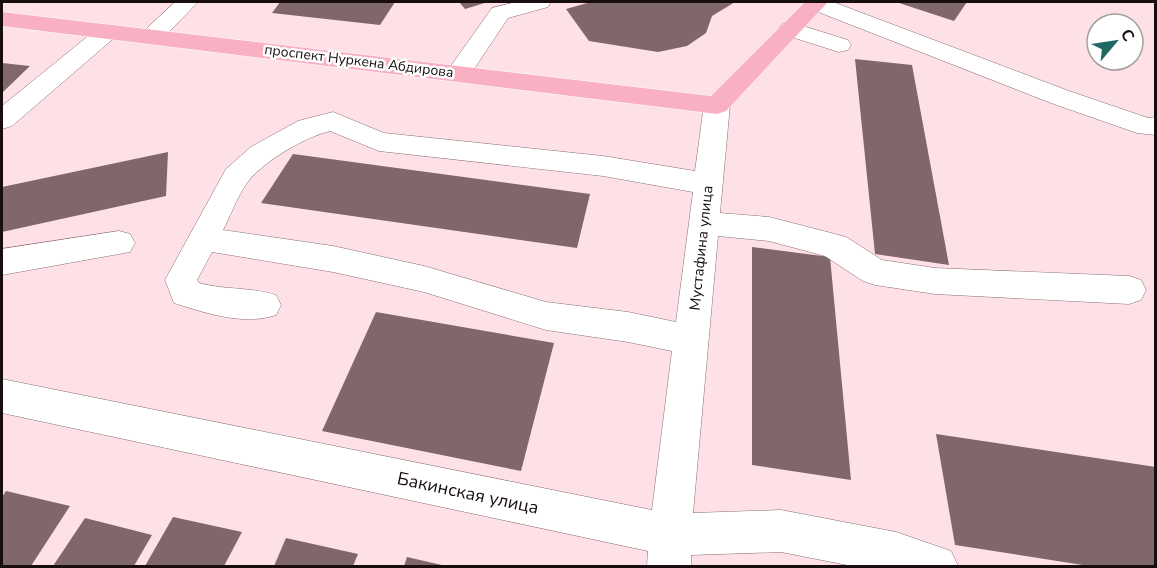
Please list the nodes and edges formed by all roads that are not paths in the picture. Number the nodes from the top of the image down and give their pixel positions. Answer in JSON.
{"nodes":[{"id":1,"x":187,"y":2,"type":"edge"},
{"id":2,"x":540,"y":2,"type":"edge"},
{"id":3,"x":816,"y":2,"type":"edge"},
{"id":4,"x":2,"y":19,"type":"edge"},
{"id":5,"x":790,"y":29,"type":"junction"},
{"id":6,"x":106,"y":33,"type":"junction"},
{"id":7,"x":152,"y":36,"type":"junction"},
{"id":8,"x":839,"y":45,"type":"dead end"},
{"id":9,"x":459,"y":73,"type":"junction"},
{"id":10,"x":717,"y":105,"type":"junction"},
{"id":11,"x":2,"y":120,"type":"edge"},
{"id":12,"x":1155,"y":126,"type":"edge"},
{"id":13,"x":708,"y":184,"type":"junction"},
{"id":14,"x":704,"y":223,"type":"junction"},
{"id":15,"x":204,"y":239,"type":"junction"},
{"id":16,"x":119,"y":243,"type":"dead end"},
{"id":17,"x":2,"y":262,"type":"edge"},
{"id":18,"x":1129,"y":290,"type":"dead end"},
{"id":19,"x":264,"y":305,"type":"dead end"},
{"id":20,"x":692,"y":340,"type":"junction"},
{"id":21,"x":2,"y":396,"type":"edge"},
{"id":22,"x":670,"y":551,"type":"edge"},
{"id":23,"x":936,"y":567,"type":"edge"}],
"edges":[{"from":1,"to":7,"type":"street"},
{"from":2,"to":9,"type":"street"},
{"from":3,"to":5,"type":"main road"},
{"from":3,"to":12,"type":"street"},
{"from":4,"to":6,"type":"main road","name":"проспект Нуркена Абдирова"},
{"from":5,"to":8,"type":"street"},
{"from":5,"to":10,"type":"main road"},
{"from":6,"to":7,"type":"main road","name":"проспект Нуркена Абдирова"},
{"from":6,"to":11,"type":"street"},
{"from":7,"to":9,"type":"main road","name":"проспект Нуркена Абдирова"},
{"from":9,"to":10,"type":"main road","name":"проспект Нуркена Абдирова"},
{"from":10,"to":13,"type":"street","name":"Мустафина улица"},
{"from":13,"to":14,"type":"street","name":"Мустафина улица"},
{"from":13,"to":15,"type":"street"},
{"from":14,"to":18,"type":"street"},
{"from":14,"to":20,"type":"street","name":"Мустафина улица"},
{"from":15,"to":19,"type":"street"},
{"from":15,"to":20,"type":"street"},
{"from":16,"to":17,"type":"street"},
{"from":20,"to":22,"type":"street","name":"Мустафина улица"},
{"from":21,"to":22,"type":"street","name":"Бакинская улица"},
{"from":22,"to":23,"type":"street","name":"Бакинская улица"}]}
